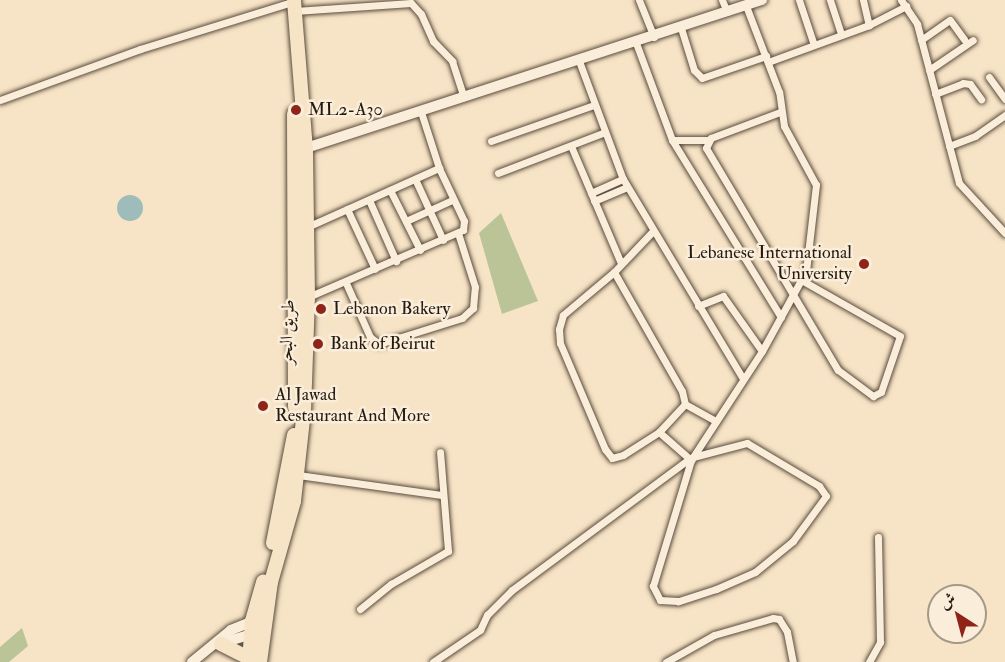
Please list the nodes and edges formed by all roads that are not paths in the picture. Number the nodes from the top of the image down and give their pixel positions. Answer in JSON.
{"nodes":[{"id":1,"x":639,"y":0,"type":"edge"},
{"id":2,"x":722,"y":0,"type":"edge"},
{"id":3,"x":762,"y":0,"type":"edge"},
{"id":4,"x":799,"y":0,"type":"edge"},
{"id":5,"x":830,"y":0,"type":"edge"},
{"id":6,"x":862,"y":0,"type":"edge"},
{"id":7,"x":903,"y":3,"type":"edge"},
{"id":8,"x":292,"y":4,"type":"edge"},
{"id":9,"x":746,"y":6,"type":"junction"},
{"id":10,"x":727,"y":12,"type":"junction"},
{"id":11,"x":869,"y":25,"type":"junction"},
{"id":12,"x":681,"y":28,"type":"junction"},
{"id":13,"x":841,"y":33,"type":"junction"},
{"id":14,"x":654,"y":37,"type":"junction"},
{"id":15,"x":964,"y":39,"type":"dead end"},
{"id":16,"x":921,"y":40,"type":"junction"},
{"id":17,"x":974,"y":40,"type":"dead end"},
{"id":18,"x":636,"y":43,"type":"junction"},
{"id":19,"x":814,"y":45,"type":"junction"},
{"id":20,"x":767,"y":59,"type":"junction"},
{"id":21,"x":579,"y":61,"type":"junction"},
{"id":22,"x":929,"y":70,"type":"junction"},
{"id":23,"x":989,"y":77,"type":"dead end"},
{"id":24,"x":935,"y":94,"type":"junction"},
{"id":25,"x":464,"y":97,"type":"junction"},
{"id":26,"x":981,"y":99,"type":"dead end"},
{"id":27,"x":1005,"y":99,"type":"edge"},
{"id":28,"x":0,"y":100,"type":"edge"},
{"id":29,"x":594,"y":105,"type":"junction"},
{"id":30,"x":421,"y":112,"type":"junction"},
{"id":31,"x":780,"y":112,"type":"junction"},
{"id":32,"x":1005,"y":115,"type":"edge"},
{"id":33,"x":603,"y":133,"type":"junction"},
{"id":34,"x":672,"y":140,"type":"junction"},
{"id":35,"x":708,"y":140,"type":"junction"},
{"id":36,"x":491,"y":141,"type":"dead end"},
{"id":37,"x":571,"y":146,"type":"junction"},
{"id":38,"x":949,"y":146,"type":"junction"},
{"id":39,"x":300,"y":150,"type":"junction"},
{"id":40,"x":439,"y":168,"type":"junction"},
{"id":41,"x":498,"y":173,"type":"dead end"},
{"id":42,"x":415,"y":179,"type":"junction"},
{"id":43,"x":622,"y":179,"type":"junction"},
{"id":44,"x":627,"y":186,"type":"junction"},
{"id":45,"x":390,"y":190,"type":"junction"},
{"id":46,"x":591,"y":193,"type":"junction"},
{"id":47,"x":369,"y":200,"type":"junction"},
{"id":48,"x":452,"y":200,"type":"junction"},
{"id":49,"x":594,"y":201,"type":"junction"},
{"id":50,"x":347,"y":209,"type":"junction"},
{"id":51,"x":430,"y":211,"type":"junction"},
{"id":52,"x":406,"y":221,"type":"junction"},
{"id":53,"x":307,"y":227,"type":"junction"},
{"id":54,"x":458,"y":232,"type":"junction"},
{"id":55,"x":652,"y":232,"type":"junction"},
{"id":56,"x":1005,"y":233,"type":"edge"},
{"id":57,"x":443,"y":240,"type":"junction"},
{"id":58,"x":420,"y":250,"type":"junction"},
{"id":59,"x":396,"y":261,"type":"junction"},
{"id":60,"x":621,"y":263,"type":"junction"},
{"id":61,"x":375,"y":269,"type":"junction"},
{"id":62,"x":614,"y":272,"type":"junction"},
{"id":63,"x":803,"y":281,"type":"junction"},
{"id":64,"x":346,"y":283,"type":"junction"},
{"id":65,"x":794,"y":292,"type":"junction"},
{"id":66,"x":308,"y":297,"type":"junction"},
{"id":67,"x":698,"y":306,"type":"junction"},
{"id":68,"x":781,"y":317,"type":"junction"},
{"id":69,"x":762,"y":351,"type":"junction"},
{"id":70,"x":742,"y":377,"type":"junction"},
{"id":71,"x":685,"y":404,"type":"junction"},
{"id":72,"x":714,"y":420,"type":"junction"},
{"id":73,"x":659,"y":432,"type":"junction"},
{"id":74,"x":440,"y":452,"type":"dead end"},
{"id":75,"x":691,"y":459,"type":"junction"},
{"id":76,"x":298,"y":475,"type":"junction"},
{"id":77,"x":442,"y":495,"type":"junction"},
{"id":78,"x":878,"y":537,"type":"dead end"},
{"id":79,"x":360,"y":609,"type":"dead end"},
{"id":80,"x":257,"y":626,"type":"junction"},
{"id":81,"x":218,"y":644,"type":"junction"},
{"id":82,"x":253,"y":660,"type":"edge"},
{"id":83,"x":192,"y":662,"type":"edge"},
{"id":84,"x":433,"y":662,"type":"edge"},
{"id":85,"x":666,"y":662,"type":"edge"},
{"id":86,"x":793,"y":662,"type":"edge"},
{"id":87,"x":869,"y":662,"type":"edge"}],
"edges":[{"from":1,"to":14,"type":"street"},
{"from":2,"to":10,"type":"street"},
{"from":3,"to":9,"type":"main road"},
{"from":4,"to":19,"type":"street"},
{"from":5,"to":13,"type":"street"},
{"from":6,"to":11,"type":"street"},
{"from":7,"to":11,"type":"street"},
{"from":7,"to":16,"type":"street"},
{"from":8,"to":25,"type":"street"},
{"from":8,"to":28,"type":"street"},
{"from":8,"to":39,"type":"highway","name":"طريق البحر"},
{"from":9,"to":10,"type":"main road"},
{"from":9,"to":20,"type":"street"},
{"from":10,"to":12,"type":"main road"},
{"from":11,"to":13,"type":"street"},
{"from":12,"to":14,"type":"main road"},
{"from":12,"to":20,"type":"street"},
{"from":13,"to":19,"type":"street"},
{"from":14,"to":18,"type":"main road"},
{"from":15,"to":16,"type":"street"},
{"from":16,"to":22,"type":"street"},
{"from":17,"to":22,"type":"street"},
{"from":18,"to":21,"type":"main road"},
{"from":18,"to":34,"type":"street"},
{"from":19,"to":20,"type":"street"},
{"from":20,"to":31,"type":"street"},
{"from":21,"to":25,"type":"main road"},
{"from":21,"to":29,"type":"street"},
{"from":22,"to":24,"type":"street"},
{"from":23,"to":27,"type":"street"},
{"from":24,"to":26,"type":"street"},
{"from":24,"to":38,"type":"street"},
{"from":25,"to":30,"type":"main road"},
{"from":29,"to":33,"type":"street"},
{"from":29,"to":36,"type":"street"},
{"from":30,"to":39,"type":"main road"},
{"from":30,"to":40,"type":"street"},
{"from":31,"to":35,"type":"street"},
{"from":31,"to":63,"type":"street"},
{"from":32,"to":38,"type":"street"},
{"from":33,"to":37,"type":"street"},
{"from":33,"to":43,"type":"street"},
{"from":34,"to":35,"type":"street"},
{"from":34,"to":68,"type":"street"},
{"from":35,"to":65,"type":"street"},
{"from":37,"to":41,"type":"street"},
{"from":37,"to":46,"type":"street"},
{"from":38,"to":56,"type":"street"},
{"from":39,"to":53,"type":"highway","name":"طريق البحر"},
{"from":39,"to":80,"type":"highway","name":"طريق البحر"},
{"from":40,"to":42,"type":"street"},
{"from":40,"to":48,"type":"street"},
{"from":42,"to":45,"type":"street"},
{"from":42,"to":51,"type":"street"},
{"from":43,"to":44,"type":"street"},
{"from":43,"to":46,"type":"street"},
{"from":44,"to":49,"type":"street"},
{"from":44,"to":55,"type":"street"},
{"from":45,"to":47,"type":"street"},
{"from":45,"to":52,"type":"street"},
{"from":46,"to":49,"type":"street"},
{"from":47,"to":50,"type":"street"},
{"from":47,"to":59,"type":"street"},
{"from":48,"to":51,"type":"street"},
{"from":48,"to":54,"type":"street"},
{"from":49,"to":60,"type":"street"},
{"from":50,"to":53,"type":"street"},
{"from":50,"to":61,"type":"street"},
{"from":51,"to":52,"type":"street"},
{"from":51,"to":57,"type":"street"},
{"from":52,"to":58,"type":"street"},
{"from":53,"to":66,"type":"highway","name":"طريق البحر"},
{"from":54,"to":57,"type":"street"},
{"from":54,"to":64,"type":"street"},
{"from":55,"to":60,"type":"street"},
{"from":55,"to":67,"type":"street"},
{"from":57,"to":58,"type":"street"},
{"from":58,"to":59,"type":"street"},
{"from":59,"to":61,"type":"street"},
{"from":60,"to":62,"type":"street"},
{"from":61,"to":64,"type":"street"},
{"from":62,"to":71,"type":"street"},
{"from":62,"to":73,"type":"street"},
{"from":63,"to":65,"type":"street"},
{"from":63,"to":65,"type":"street"},
{"from":64,"to":66,"type":"street"},
{"from":65,"to":68,"type":"street"},
{"from":66,"to":76,"type":"highway","name":"طريق البحر"},
{"from":67,"to":69,"type":"street"},
{"from":67,"to":70,"type":"street"},
{"from":68,"to":69,"type":"street"},
{"from":69,"to":70,"type":"street"},
{"from":70,"to":72,"type":"street"},
{"from":71,"to":72,"type":"street"},
{"from":71,"to":73,"type":"street"},
{"from":72,"to":75,"type":"street"},
{"from":73,"to":75,"type":"street"},
{"from":74,"to":77,"type":"street"},
{"from":75,"to":75,"type":"street"},
{"from":75,"to":84,"type":"street"},
{"from":76,"to":77,"type":"street"},
{"from":76,"to":80,"type":"highway","name":"طريق البحر"},
{"from":77,"to":79,"type":"street"},
{"from":78,"to":87,"type":"street"},
{"from":80,"to":81,"type":"main road"},
{"from":80,"to":82,"type":"highway","name":"طريق البحر"},
{"from":81,"to":82,"type":"highway"},
{"from":81,"to":83,"type":"main road"},
{"from":85,"to":86,"type":"street"}]}
